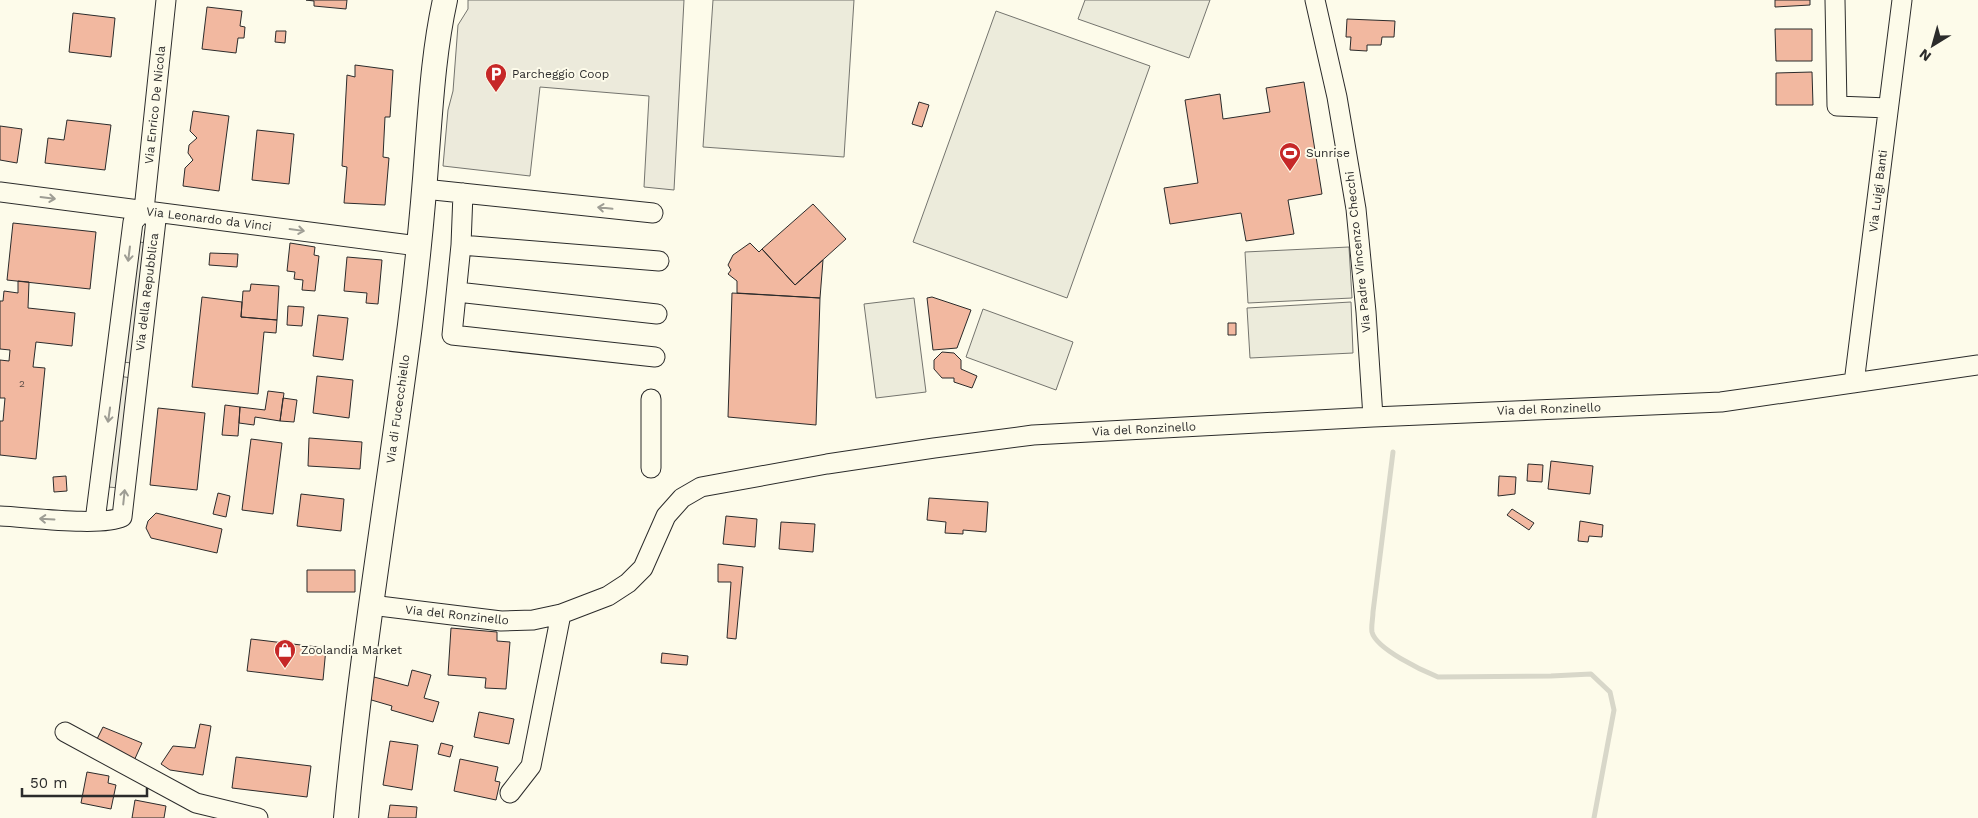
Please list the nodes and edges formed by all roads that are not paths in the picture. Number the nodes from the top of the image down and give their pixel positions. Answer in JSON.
{"nodes":[{"id":1,"x":166,"y":0,"type":"edge"},
{"id":2,"x":445,"y":0,"type":"edge"},
{"id":3,"x":1315,"y":0,"type":"edge"},
{"id":4,"x":1835,"y":0,"type":"edge"},
{"id":5,"x":1902,"y":0,"type":"edge"},
{"id":6,"x":1888,"y":108,"type":"junction"},
{"id":7,"x":424,"y":189,"type":"junction"},
{"id":8,"x":0,"y":192,"type":"edge"},
{"id":9,"x":463,"y":193,"type":"junction"},
{"id":10,"x":144,"y":210,"type":"junction"},
{"id":11,"x":653,"y":213,"type":"dead end"},
{"id":12,"x":461,"y":245,"type":"junction"},
{"id":13,"x":418,"y":246,"type":"junction"},
{"id":14,"x":659,"y":261,"type":"dead end"},
{"id":15,"x":457,"y":292,"type":"junction"},
{"id":16,"x":657,"y":314,"type":"dead end"},
{"id":17,"x":655,"y":357,"type":"dead end"},
{"id":18,"x":1978,"y":365,"type":"edge"},
{"id":19,"x":1854,"y":383,"type":"junction"},
{"id":20,"x":651,"y":399,"type":"dead end"},
{"id":21,"x":1373,"y":417,"type":"junction"},
{"id":22,"x":651,"y":468,"type":"dead end"},
{"id":23,"x":0,"y":516,"type":"edge"},
{"id":24,"x":95,"y":521,"type":"junction"},
{"id":25,"x":371,"y":606,"type":"junction"},
{"id":26,"x":561,"y":614,"type":"junction"},
{"id":27,"x":65,"y":732,"type":"dead end"},
{"id":28,"x":510,"y":793,"type":"dead end"},
{"id":29,"x":258,"y":818,"type":"edge"},
{"id":30,"x":346,"y":818,"type":"edge"}],
"edges":[{"from":1,"to":10,"type":"street","name":"Via Enrico De Nicola"},
{"from":2,"to":7,"type":"main road","name":"Via di Fucecchiello"},
{"from":3,"to":21,"type":"street","name":"Via Padre Vincenzo Checchi"},
{"from":4,"to":6,"type":"street"},
{"from":5,"to":6,"type":"street","name":"Via Luigi Banti"},
{"from":6,"to":19,"type":"street","name":"Via Luigi Banti"},
{"from":7,"to":9,"type":"street"},
{"from":7,"to":13,"type":"main road","name":"Via di Fucecchiello"},
{"from":8,"to":10,"type":"street","name":"Via Leonardo da Vinci","one_way":true},
{"from":11,"to":9,"type":"street","one_way":true},
{"from":9,"to":12,"type":"street"},
{"from":10,"to":13,"type":"street","name":"Via Leonardo da Vinci","one_way":true},
{"from":10,"to":24,"type":"street","name":"Via della Repubblica","one_way":true},
{"from":24,"to":10,"type":"street","name":"Via della Repubblica","one_way":true},
{"from":12,"to":14,"type":"street"},
{"from":12,"to":15,"type":"street"},
{"from":13,"to":25,"type":"main road","name":"Via di Fucecchiello"},
{"from":15,"to":16,"type":"street"},
{"from":15,"to":17,"type":"street"},
{"from":18,"to":19,"type":"street","name":"Via del Ronzinello"},
{"from":19,"to":21,"type":"street","name":"Via del Ronzinello"},
{"from":20,"to":22,"type":"street"},
{"from":21,"to":26,"type":"street","name":"Via del Ronzinello"},
{"from":24,"to":23,"type":"street","one_way":true},
{"from":25,"to":26,"type":"street","name":"Via del Ronzinello"},
{"from":25,"to":30,"type":"main road","name":"Via di Fucecchiello"},
{"from":26,"to":28,"type":"street"},
{"from":27,"to":29,"type":"street"}]}
